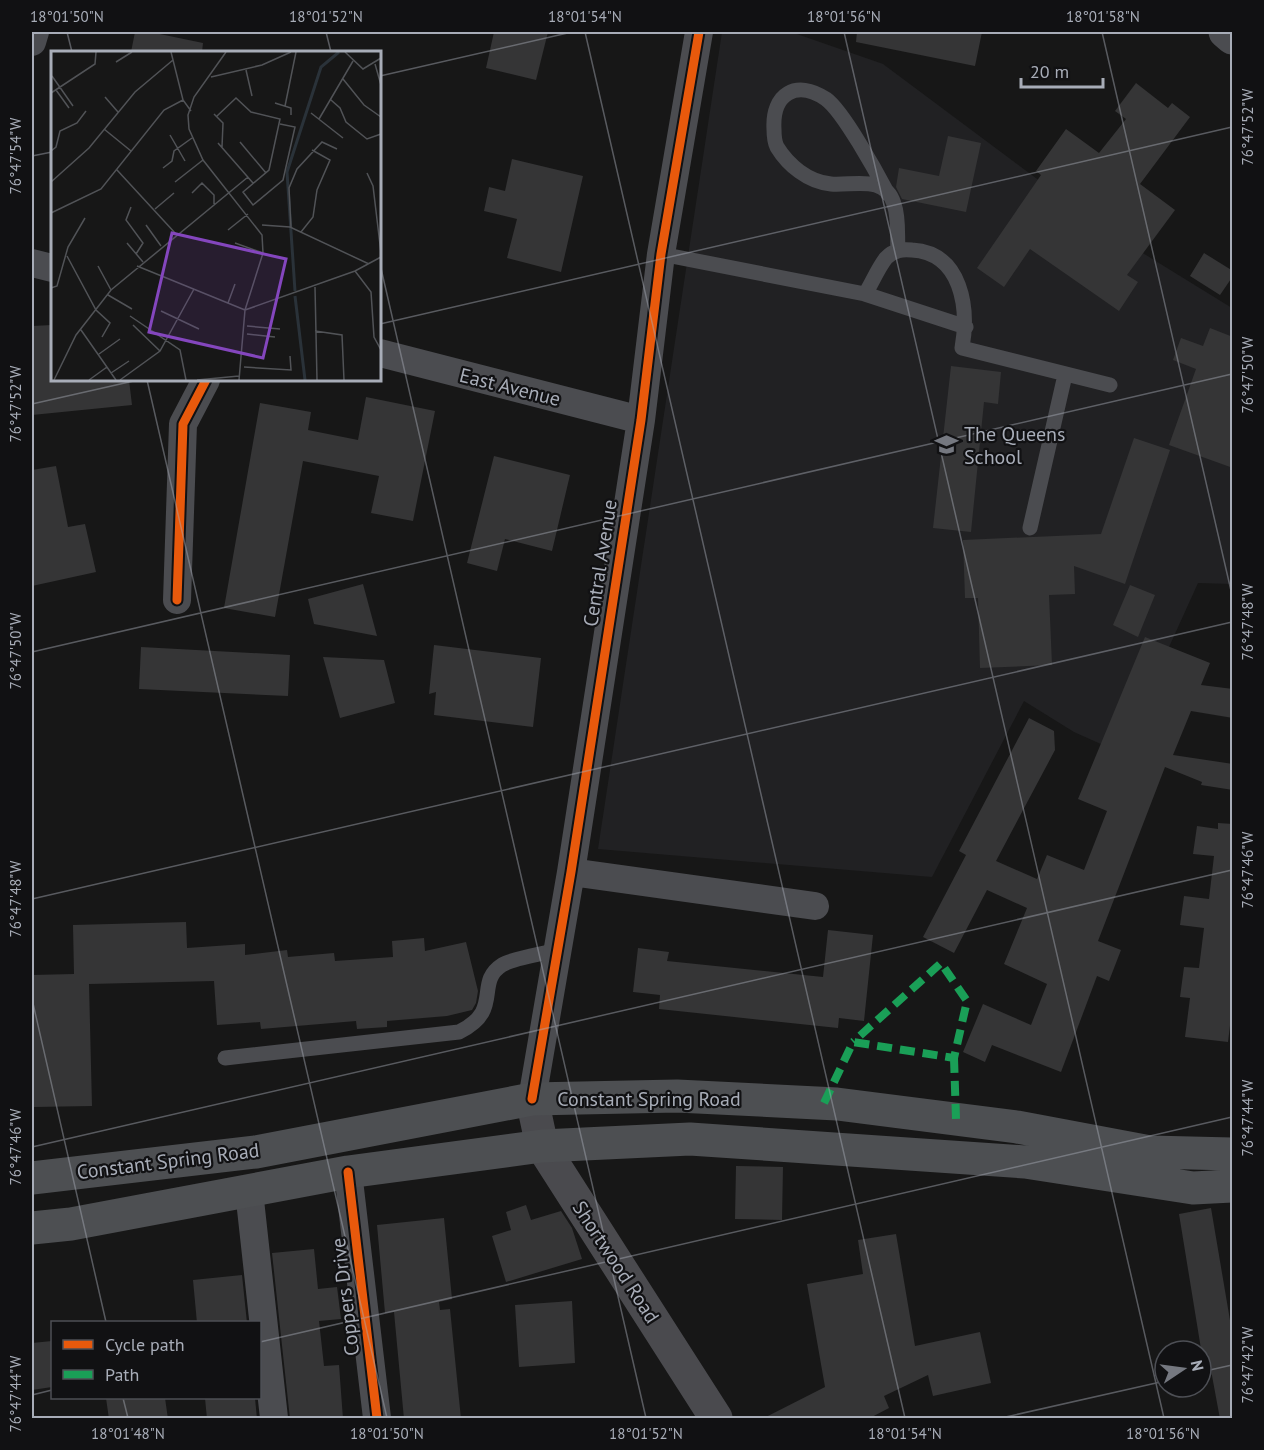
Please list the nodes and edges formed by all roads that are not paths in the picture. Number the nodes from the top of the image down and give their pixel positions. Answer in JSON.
{"nodes":[{"id":1,"x":35,"y":32,"type":"edge"},
{"id":2,"x":699,"y":32,"type":"edge"},
{"id":3,"x":1225,"y":32,"type":"edge"},
{"id":4,"x":1233,"y":38,"type":"edge"},
{"id":5,"x":32,"y":42,"type":"edge"},
{"id":6,"x":888,"y":194,"type":"junction"},
{"id":7,"x":898,"y":249,"type":"junction"},
{"id":8,"x":661,"y":254,"type":"junction"},
{"id":9,"x":32,"y":263,"type":"edge"},
{"id":10,"x":51,"y":268,"type":"edge"},
{"id":11,"x":865,"y":294,"type":"junction"},
{"id":12,"x":966,"y":327,"type":"junction"},
{"id":13,"x":381,"y":353,"type":"edge"},
{"id":14,"x":1065,"y":375,"type":"junction"},
{"id":15,"x":205,"y":381,"type":"edge"},
{"id":16,"x":1110,"y":386,"type":"dead end"},
{"id":17,"x":640,"y":420,"type":"junction"},
{"id":18,"x":1030,"y":528,"type":"dead end"},
{"id":19,"x":177,"y":600,"type":"dead end"},
{"id":20,"x":571,"y":872,"type":"junction"},
{"id":21,"x":815,"y":906,"type":"dead end"},
{"id":22,"x":557,"y":950,"type":"junction"},
{"id":23,"x":225,"y":1058,"type":"dead end"},
{"id":24,"x":532,"y":1099,"type":"junction"},
{"id":25,"x":542,"y":1146,"type":"junction"},
{"id":26,"x":1233,"y":1154,"type":"edge"},
{"id":27,"x":348,"y":1172,"type":"junction"},
{"id":28,"x":32,"y":1178,"type":"edge"},
{"id":29,"x":1233,"y":1186,"type":"edge"},
{"id":30,"x":249,"y":1191,"type":"junction"},
{"id":31,"x":32,"y":1228,"type":"edge"},
{"id":32,"x":274,"y":1419,"type":"edge"},
{"id":33,"x":377,"y":1419,"type":"edge"},
{"id":34,"x":716,"y":1419,"type":"edge"}],
"edges":[{"from":1,"to":5,"type":"street"},
{"from":2,"to":8,"type":"street","name":"Central Avenue"},
{"from":3,"to":4,"type":"street"},
{"from":6,"to":6,"type":"lane"},
{"from":6,"to":7,"type":"lane"},
{"from":7,"to":11,"type":"lane"},
{"from":7,"to":12,"type":"lane"},
{"from":8,"to":11,"type":"lane"},
{"from":8,"to":17,"type":"street","name":"Central Avenue"},
{"from":9,"to":10,"type":"street"},
{"from":11,"to":12,"type":"lane"},
{"from":12,"to":14,"type":"lane"},
{"from":13,"to":17,"type":"street","name":"East Avenue"},
{"from":14,"to":16,"type":"lane"},
{"from":14,"to":18,"type":"lane"},
{"from":15,"to":19,"type":"street"},
{"from":17,"to":20,"type":"street","name":"Central Avenue"},
{"from":20,"to":21,"type":"street"},
{"from":20,"to":22,"type":"street","name":"Central Avenue"},
{"from":22,"to":23,"type":"lane"},
{"from":22,"to":24,"type":"street","name":"Central Avenue"},
{"from":24,"to":25,"type":"main road","name":"Shortwood Road"},
{"from":24,"to":26,"type":"main road","name":"Constant Spring Road"},
{"from":24,"to":28,"type":"main road","name":"Constant Spring Road"},
{"from":25,"to":27,"type":"main road","name":"Constant Spring Road"},
{"from":25,"to":29,"type":"main road","name":"Constant Spring Road"},
{"from":25,"to":34,"type":"main road","name":"Shortwood Road"},
{"from":27,"to":30,"type":"main road","name":"Constant Spring Road"},
{"from":27,"to":33,"type":"street","name":"Coppers Drive"},
{"from":30,"to":31,"type":"main road","name":"Constant Spring Road"},
{"from":30,"to":32,"type":"street"}]}
